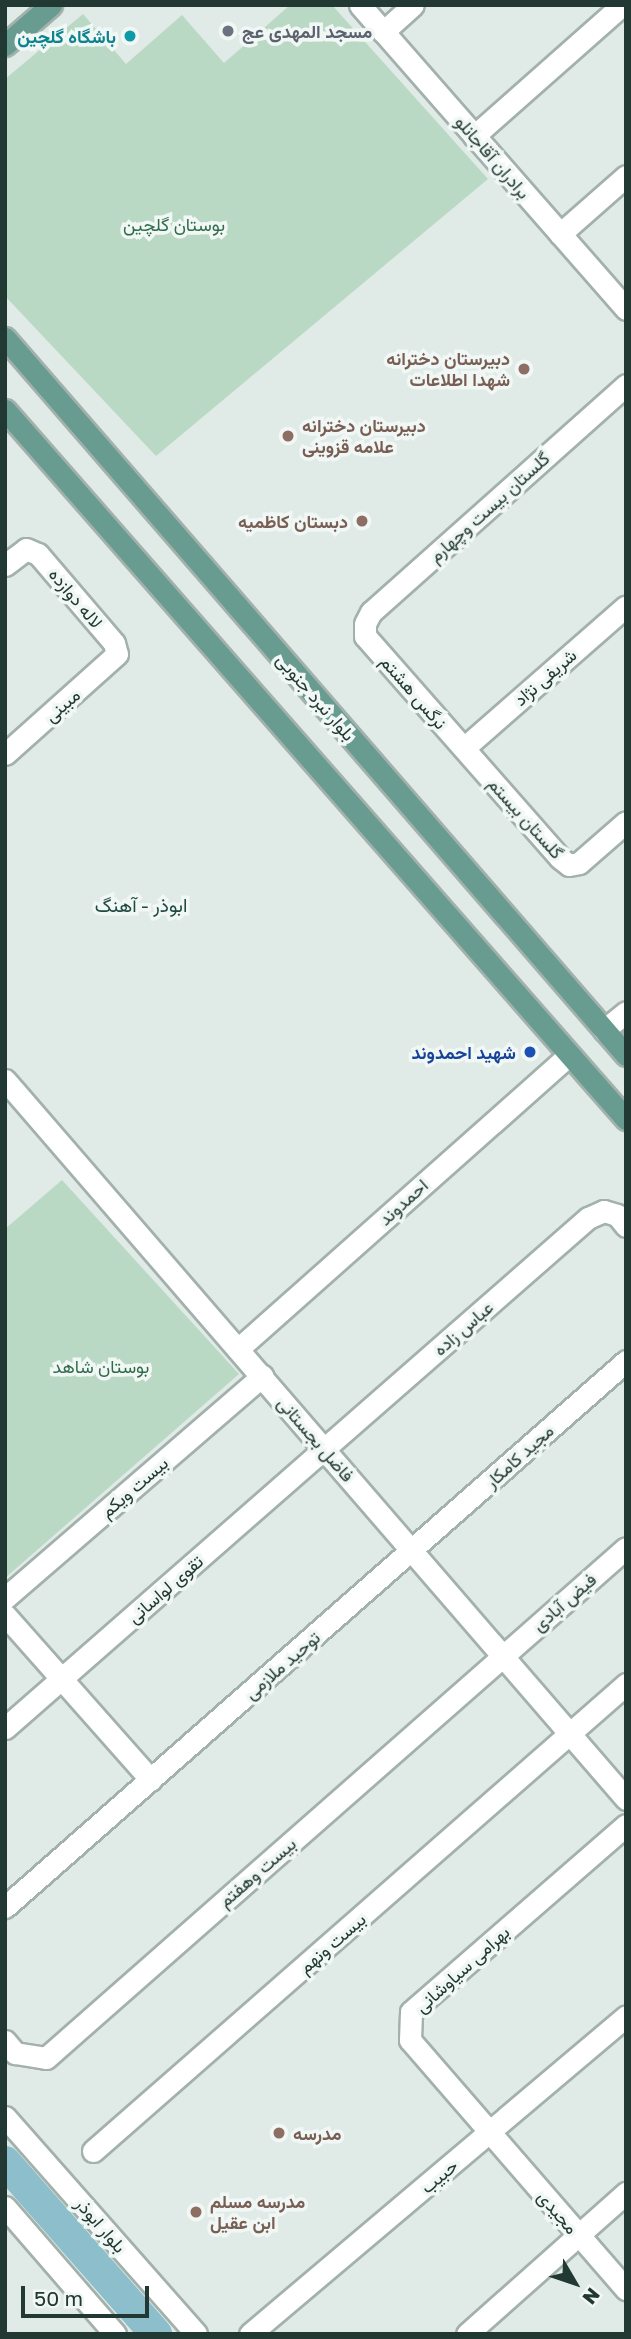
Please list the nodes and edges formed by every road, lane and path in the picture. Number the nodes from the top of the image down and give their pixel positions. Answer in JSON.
{"nodes":[{"id":1,"x":51,"y":5,"type":"edge"},
{"id":2,"x":360,"y":5,"type":"edge"},
{"id":3,"x":413,"y":5,"type":"edge"},
{"id":4,"x":622,"y":5,"type":"edge"},
{"id":5,"x":383,"y":32,"type":"junction"},
{"id":6,"x":5,"y":45,"type":"edge"},
{"id":7,"x":474,"y":136,"type":"junction"},
{"id":8,"x":626,"y":176,"type":"edge"},
{"id":9,"x":560,"y":234,"type":"junction"},
{"id":10,"x":626,"y":309,"type":"edge"},
{"id":11,"x":5,"y":338,"type":"edge"},
{"id":12,"x":626,"y":385,"type":"edge"},
{"id":13,"x":5,"y":410,"type":"edge"},
{"id":14,"x":5,"y":565,"type":"edge"},
{"id":15,"x":626,"y":606,"type":"edge"},
{"id":16,"x":365,"y":636,"type":"joint"},
{"id":17,"x":117,"y":654,"type":"joint"},
{"id":18,"x":464,"y":748,"type":"junction"},
{"id":19,"x":5,"y":754,"type":"edge"},
{"id":20,"x":626,"y":822,"type":"edge"},
{"id":21,"x":626,"y":1012,"type":"edge"},
{"id":22,"x":604,"y":1030,"type":"junction"},
{"id":23,"x":626,"y":1055,"type":"edge"},
{"id":24,"x":568,"y":1056,"type":"junction"},
{"id":25,"x":5,"y":1080,"type":"edge"},
{"id":26,"x":626,"y":1119,"type":"edge"},
{"id":27,"x":626,"y":1226,"type":"edge"},
{"id":28,"x":238,"y":1349,"type":"junction"},
{"id":29,"x":626,"y":1361,"type":"edge"},
{"id":30,"x":262,"y":1376,"type":"junction"},
{"id":31,"x":325,"y":1449,"type":"junction"},
{"id":32,"x":626,"y":1548,"type":"edge"},
{"id":33,"x":412,"y":1551,"type":"junction"},
{"id":34,"x":5,"y":1598,"type":"edge"},
{"id":35,"x":5,"y":1615,"type":"edge"},
{"id":36,"x":502,"y":1655,"type":"junction"},
{"id":37,"x":62,"y":1679,"type":"junction"},
{"id":38,"x":626,"y":1684,"type":"edge"},
{"id":39,"x":5,"y":1728,"type":"edge"},
{"id":40,"x":570,"y":1734,"type":"junction"},
{"id":41,"x":151,"y":1780,"type":"junction"},
{"id":42,"x":626,"y":1798,"type":"edge"},
{"id":43,"x":626,"y":1825,"type":"edge"},
{"id":44,"x":5,"y":1907,"type":"edge"},
{"id":45,"x":626,"y":2016,"type":"edge"},
{"id":46,"x":5,"y":2042,"type":"edge"},
{"id":47,"x":5,"y":2118,"type":"edge"},
{"id":48,"x":490,"y":2134,"type":"junction"},
{"id":49,"x":93,"y":2151,"type":"dead end"},
{"id":50,"x":626,"y":2193,"type":"edge"},
{"id":51,"x":5,"y":2207,"type":"edge"},
{"id":52,"x":578,"y":2234,"type":"junction"},
{"id":53,"x":626,"y":2289,"type":"edge"},
{"id":54,"x":115,"y":2334,"type":"edge"},
{"id":55,"x":196,"y":2334,"type":"edge"},
{"id":56,"x":250,"y":2334,"type":"edge"},
{"id":57,"x":467,"y":2334,"type":"edge"}],
"edges":[{"from":1,"to":6,"type":"main road"},
{"from":2,"to":5,"type":"street","name":"برادران آقاجانلو"},
{"from":3,"to":5,"type":"street"},
{"from":4,"to":7,"type":"street"},
{"from":5,"to":7,"type":"street","name":"برادران آقاجانلو"},
{"from":7,"to":9,"type":"street","name":"برادران آقاجانلو"},
{"from":8,"to":9,"type":"street"},
{"from":9,"to":10,"type":"street","name":"برادران آقاجانلو"},
{"from":11,"to":22,"type":"main road","name":"بلوار نبرد جنوبی"},
{"from":12,"to":16,"type":"street","name":"گلستان بیست وچهارم"},
{"from":13,"to":24,"type":"main road"},
{"from":14,"to":17,"type":"street","name":"لاله دوازده"},
{"from":15,"to":18,"type":"street","name":"شریفی نژاد"},
{"from":16,"to":18,"type":"street","name":"نرگس هشتم"},
{"from":17,"to":19,"type":"street","name":"مبینی"},
{"from":18,"to":20,"type":"street","name":"گلستان بیستم"},
{"from":21,"to":22,"type":"street"},
{"from":22,"to":23,"type":"main road","name":"بلوار نبرد جنوبی"},
{"from":24,"to":26,"type":"main road"},
{"from":24,"to":28,"type":"street","name":"احمدوند"},
{"from":25,"to":28,"type":"street","name":"فاضل بجستانی"},
{"from":27,"to":31,"type":"street","name":"عباس زاده"},
{"from":28,"to":30,"type":"street","name":"فاضل بجستانی"},
{"from":29,"to":33,"type":"street","name":"مجید کامکار"},
{"from":30,"to":31,"type":"street","name":"فاضل بجستانی"},
{"from":30,"to":34,"type":"street","name":"بیست ویکم"},
{"from":31,"to":33,"type":"street","name":"فاضل بجستانی"},
{"from":31,"to":37,"type":"street","name":"تقوی لواسانی"},
{"from":32,"to":36,"type":"street","name":"فیض آبادی"},
{"from":33,"to":36,"type":"street","name":"فاضل بجستانی"},
{"from":33,"to":41,"type":"street","name":"توحید ملازمی"},
{"from":35,"to":37,"type":"street"},
{"from":36,"to":40,"type":"street","name":"فاضل بجستانی"},
{"from":36,"to":46,"type":"street","name":"بیست وهفتم"},
{"from":37,"to":39,"type":"street","name":"تقوی لواسانی"},
{"from":37,"to":41,"type":"street"},
{"from":38,"to":40,"type":"street","name":"بیست ونهم"},
{"from":40,"to":42,"type":"street","name":"فاضل بجستانی"},
{"from":40,"to":49,"type":"street","name":"بیست ونهم"},
{"from":41,"to":44,"type":"street","name":"توحید ملازمی"},
{"from":43,"to":48,"type":"street","name":"بهرامی سیاوشانی"},
{"from":45,"to":48,"type":"street","name":"حبیب"},
{"from":47,"to":55,"type":"street","name":"بلوار ابوذر"},
{"from":48,"to":52,"type":"street","name":"مجیدی"},
{"from":48,"to":56,"type":"street","name":"حبیب"},
{"from":50,"to":52,"type":"street"},
{"from":51,"to":54,"type":"street"},
{"from":52,"to":53,"type":"street","name":"مجیدی"},
{"from":52,"to":57,"type":"street"}]}
